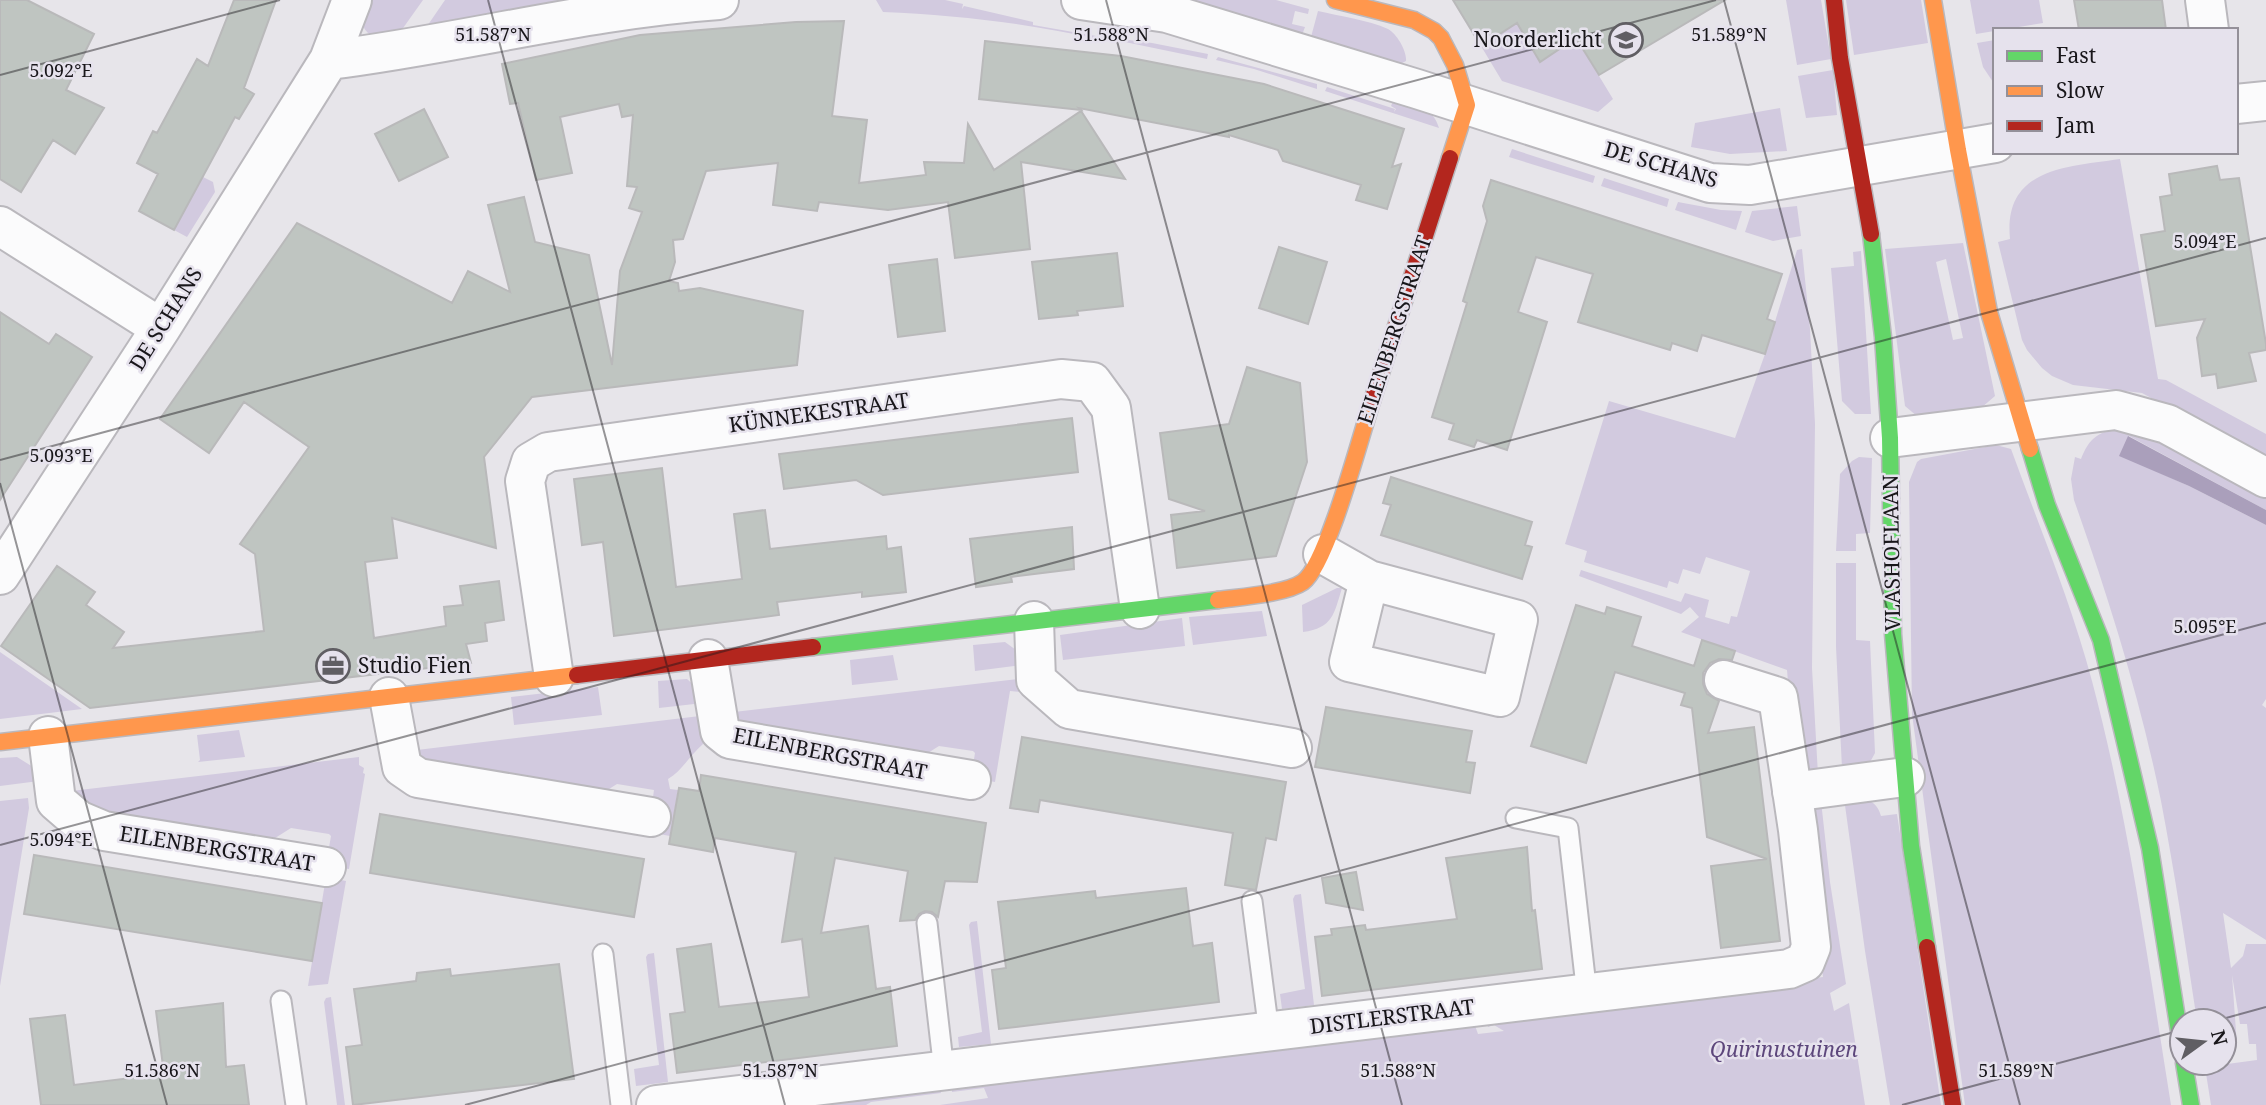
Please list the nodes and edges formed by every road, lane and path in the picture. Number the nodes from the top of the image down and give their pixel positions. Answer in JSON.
{"nodes":[{"id":1,"x":352,"y":0,"type":"edge"},
{"id":2,"x":719,"y":0,"type":"edge"},
{"id":3,"x":1081,"y":0,"type":"edge"},
{"id":4,"x":1335,"y":0,"type":"edge"},
{"id":5,"x":1834,"y":0,"type":"edge"},
{"id":6,"x":1933,"y":0,"type":"edge"},
{"id":7,"x":2204,"y":0,"type":"edge"},
{"id":8,"x":1172,"y":7,"type":"edge"},
{"id":9,"x":2209,"y":28,"type":"edge"},
{"id":10,"x":328,"y":60,"type":"junction"},
{"id":11,"x":2266,"y":101,"type":"edge"},
{"id":12,"x":2238,"y":104,"type":"edge"},
{"id":13,"x":1467,"y":105,"type":"junction"},
{"id":14,"x":1977,"y":146,"type":"edge"},
{"id":15,"x":1859,"y":166,"type":"junction"},
{"id":16,"x":0,"y":226,"type":"edge"},
{"id":17,"x":160,"y":328,"type":"junction"},
{"id":18,"x":2021,"y":420,"type":"junction"},
{"id":19,"x":1890,"y":438,"type":"junction"},
{"id":20,"x":2266,"y":478,"type":"edge"},
{"id":21,"x":1324,"y":554,"type":"junction"},
{"id":22,"x":0,"y":575,"type":"edge"},
{"id":23,"x":1368,"y":580,"type":"dead end"},
{"id":24,"x":1140,"y":609,"type":"junction"},
{"id":25,"x":1034,"y":621,"type":"junction"},
{"id":26,"x":708,"y":659,"type":"junction"},
{"id":27,"x":554,"y":677,"type":"junction"},
{"id":28,"x":1724,"y":680,"type":"dead end"},
{"id":29,"x":389,"y":697,"type":"junction"},
{"id":30,"x":48,"y":736,"type":"junction"},
{"id":31,"x":0,"y":742,"type":"edge"},
{"id":32,"x":1292,"y":748,"type":"dead end"},
{"id":33,"x":1905,"y":777,"type":"junction"},
{"id":34,"x":971,"y":780,"type":"dead end"},
{"id":35,"x":1792,"y":792,"type":"junction"},
{"id":36,"x":651,"y":817,"type":"dead end"},
{"id":37,"x":1516,"y":818,"type":"dead end"},
{"id":38,"x":326,"y":867,"type":"dead end"},
{"id":39,"x":1252,"y":901,"type":"dead end"},
{"id":40,"x":927,"y":923,"type":"dead end"},
{"id":41,"x":603,"y":954,"type":"dead end"},
{"id":42,"x":1587,"y":995,"type":"junction"},
{"id":43,"x":282,"y":1001,"type":"dead end"},
{"id":44,"x":2175,"y":1007,"type":"edge"},
{"id":45,"x":1269,"y":1032,"type":"junction"},
{"id":46,"x":944,"y":1071,"type":"junction"},
{"id":47,"x":2186,"y":1077,"type":"edge"},
{"id":48,"x":296,"y":1105,"type":"edge"},
{"id":49,"x":621,"y":1105,"type":"edge"},
{"id":50,"x":656,"y":1105,"type":"edge"},
{"id":51,"x":1953,"y":1105,"type":"edge"},
{"id":52,"x":2191,"y":1105,"type":"edge"}],
"edges":[{"from":1,"to":10,"type":"street","name":"DE SCHANS"},
{"from":2,"to":10,"type":"street"},
{"from":3,"to":8,"type":"street","name":"DE SCHANS"},
{"from":4,"to":13,"type":"street"},
{"from":5,"to":15,"type":"street","name":"VLASHOFLAAN"},
{"from":6,"to":14,"type":"street"},
{"from":7,"to":9,"type":"street"},
{"from":8,"to":13,"type":"street","name":"DE SCHANS"},
{"from":10,"to":17,"type":"street","name":"DE SCHANS"},
{"from":11,"to":12,"type":"street"},
{"from":13,"to":15,"type":"street","name":"DE SCHANS"},
{"from":13,"to":21,"type":"street","name":"EILENBERGSTRAAT"},
{"from":14,"to":15,"type":"street","name":"DE SCHANS"},
{"from":14,"to":18,"type":"street"},
{"from":15,"to":19,"type":"street","name":"VLASHOFLAAN"},
{"from":16,"to":17,"type":"street"},
{"from":17,"to":22,"type":"street","name":"DE SCHANS"},
{"from":18,"to":19,"type":"street"},
{"from":18,"to":20,"type":"street"},
{"from":18,"to":44,"type":"street"},
{"from":19,"to":33,"type":"street","name":"VLASHOFLAAN"},
{"from":21,"to":23,"type":"street"},
{"from":21,"to":24,"type":"street","name":"EILENBERGSTRAAT"},
{"from":24,"to":25,"type":"street","name":"EILENBERGSTRAAT"},
{"from":24,"to":27,"type":"street","name":"KÜNNEKESTRAAT"},
{"from":25,"to":26,"type":"street","name":"EILENBERGSTRAAT"},
{"from":25,"to":32,"type":"street"},
{"from":26,"to":27,"type":"street","name":"EILENBERGSTRAAT"},
{"from":26,"to":34,"type":"street","name":"EILENBERGSTRAAT"},
{"from":27,"to":29,"type":"street","name":"EILENBERGSTRAAT"},
{"from":28,"to":35,"type":"street","name":"DISTLERSTRAAT"},
{"from":29,"to":30,"type":"street","name":"EILENBERGSTRAAT"},
{"from":29,"to":36,"type":"street"},
{"from":30,"to":31,"type":"street","name":"EILENBERGSTRAAT"},
{"from":30,"to":38,"type":"street","name":"EILENBERGSTRAAT"},
{"from":33,"to":35,"type":"street"},
{"from":33,"to":51,"type":"street","name":"VLASHOFLAAN"},
{"from":35,"to":42,"type":"street","name":"DISTLERSTRAAT"},
{"from":37,"to":42,"type":"lane"},
{"from":39,"to":45,"type":"lane"},
{"from":40,"to":46,"type":"lane"},
{"from":41,"to":49,"type":"lane"},
{"from":42,"to":45,"type":"street","name":"DISTLERSTRAAT"},
{"from":43,"to":48,"type":"lane"},
{"from":45,"to":46,"type":"street","name":"DISTLERSTRAAT"},
{"from":46,"to":50,"type":"street","name":"DISTLERSTRAAT"},
{"from":47,"to":52,"type":"street"}]}
